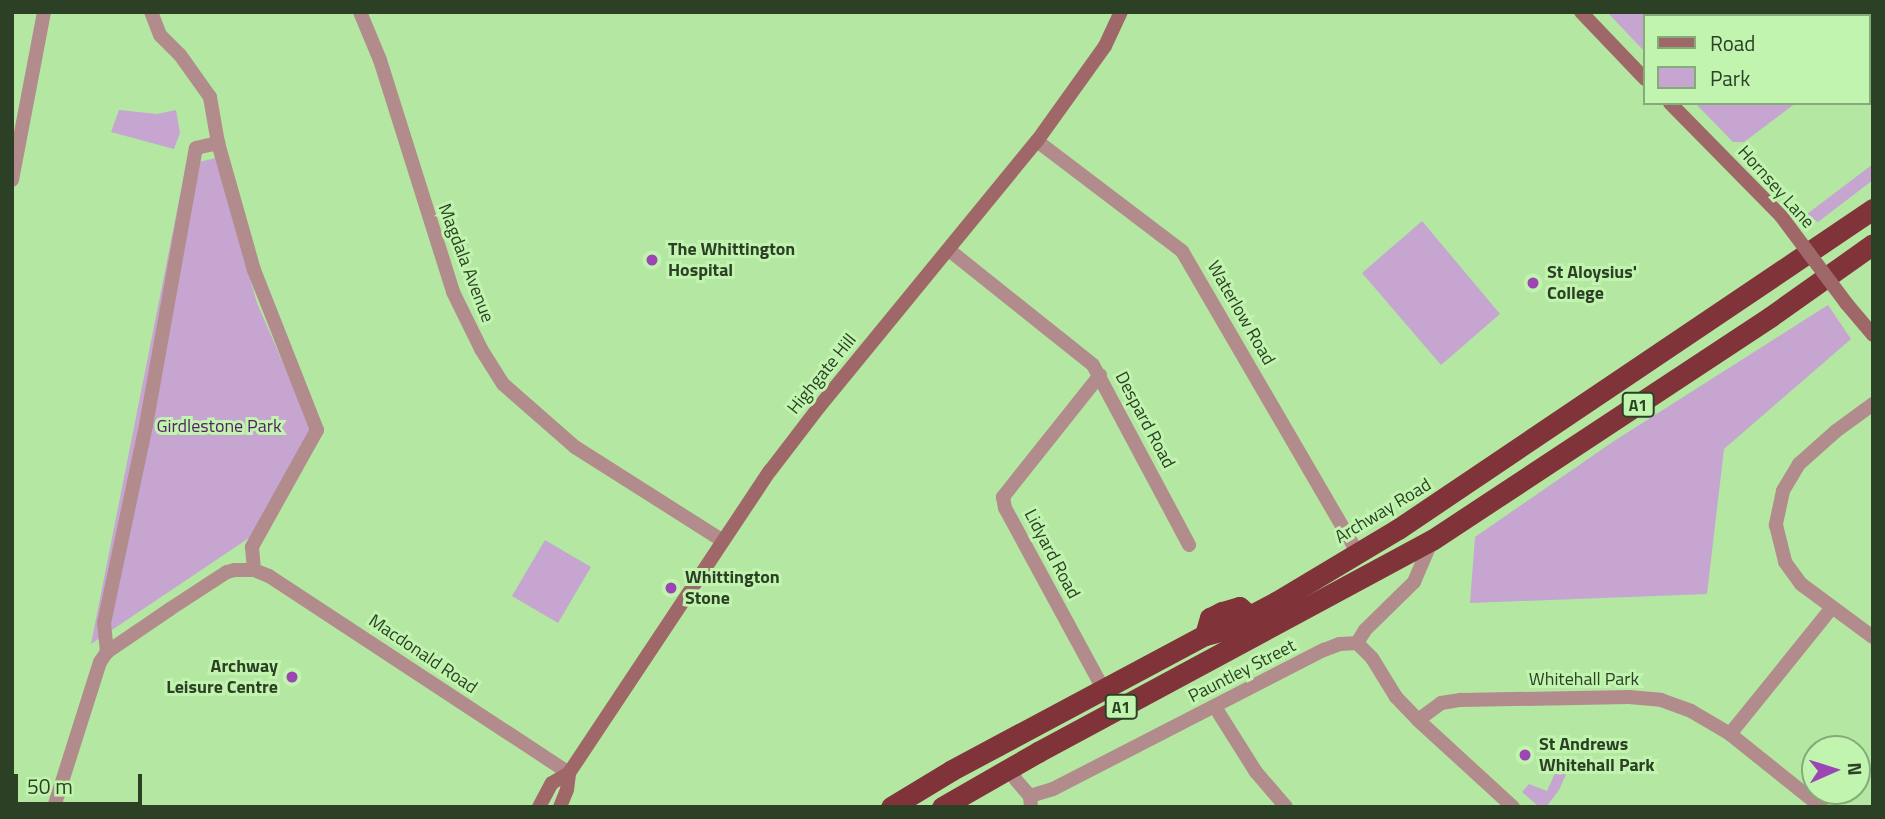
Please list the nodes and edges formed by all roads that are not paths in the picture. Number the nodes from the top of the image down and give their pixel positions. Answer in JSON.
{"nodes":[{"id":1,"x":44,"y":12,"type":"edge"},
{"id":2,"x":151,"y":12,"type":"edge"},
{"id":3,"x":360,"y":12,"type":"edge"},
{"id":4,"x":1121,"y":12,"type":"edge"},
{"id":5,"x":1581,"y":12,"type":"edge"},
{"id":6,"x":1644,"y":78,"type":"edge"},
{"id":7,"x":1672,"y":105,"type":"edge"},
{"id":8,"x":1037,"y":141,"type":"junction"},
{"id":9,"x":218,"y":143,"type":"junction"},
{"id":10,"x":12,"y":180,"type":"edge"},
{"id":11,"x":1873,"y":209,"type":"edge"},
{"id":12,"x":1873,"y":244,"type":"edge"},
{"id":13,"x":949,"y":250,"type":"junction"},
{"id":14,"x":1873,"y":335,"type":"edge"},
{"id":15,"x":1100,"y":375,"type":"junction"},
{"id":16,"x":1873,"y":404,"type":"edge"},
{"id":17,"x":1432,"y":540,"type":"junction"},
{"id":18,"x":723,"y":541,"type":"junction"},
{"id":19,"x":1189,"y":545,"type":"dead end"},
{"id":20,"x":1358,"y":553,"type":"junction"},
{"id":21,"x":254,"y":570,"type":"junction"},
{"id":22,"x":1831,"y":609,"type":"junction"},
{"id":23,"x":1254,"y":624,"type":"junction"},
{"id":24,"x":1873,"y":638,"type":"edge"},
{"id":25,"x":1357,"y":643,"type":"junction"},
{"id":26,"x":107,"y":652,"type":"junction"},
{"id":27,"x":1104,"y":690,"type":"junction"},
{"id":28,"x":1215,"y":707,"type":"junction"},
{"id":29,"x":1418,"y":720,"type":"junction"},
{"id":30,"x":1730,"y":734,"type":"junction"},
{"id":31,"x":1010,"y":768,"type":"junction"},
{"id":32,"x":569,"y":773,"type":"junction"},
{"id":33,"x":1030,"y":801,"type":"edge"},
{"id":34,"x":54,"y":807,"type":"edge"},
{"id":35,"x":539,"y":807,"type":"edge"},
{"id":36,"x":560,"y":807,"type":"edge"},
{"id":37,"x":891,"y":807,"type":"edge"},
{"id":38,"x":942,"y":807,"type":"edge"},
{"id":39,"x":1286,"y":807,"type":"edge"},
{"id":40,"x":1513,"y":807,"type":"edge"},
{"id":41,"x":1821,"y":807,"type":"edge"}],
"edges":[{"from":1,"to":10,"type":"street"},
{"from":2,"to":9,"type":"street"},
{"from":3,"to":18,"type":"street","name":"Magdala Avenue"},
{"from":4,"to":8,"type":"main road","name":"Highgate Hill"},
{"from":5,"to":6,"type":"main road"},
{"from":7,"to":14,"type":"main road","name":"Hornsey Lane","bridge":true},
{"from":8,"to":13,"type":"main road","name":"Highgate Hill"},
{"from":8,"to":20,"type":"street","name":"Waterlow Road"},
{"from":9,"to":21,"type":"street"},
{"from":9,"to":26,"type":"street"},
{"from":11,"to":20,"type":"highway","name":"Archway Road","number":"A1"},
{"from":12,"to":17,"type":"highway","name":"Archway Road","number":"A1"},
{"from":13,"to":15,"type":"street","name":"Despard Road"},
{"from":13,"to":18,"type":"main road","name":"Highgate Hill"},
{"from":15,"to":19,"type":"street","name":"Despard Road"},
{"from":15,"to":27,"type":"street","name":"Lidyard Road"},
{"from":16,"to":22,"type":"street"},
{"from":17,"to":23,"type":"highway","name":"Archway Road","number":"A1"},
{"from":17,"to":25,"type":"street"},
{"from":18,"to":32,"type":"main road","name":"Highgate Hill"},
{"from":20,"to":23,"type":"highway","name":"Archway Road","number":"A1"},
{"from":21,"to":26,"type":"street"},
{"from":21,"to":32,"type":"street","name":"Macdonald Road"},
{"from":22,"to":24,"type":"street"},
{"from":22,"to":30,"type":"street"},
{"from":23,"to":27,"type":"highway","number":"A1"},
{"from":23,"to":31,"type":"highway","name":"Archway Road","number":"A1"},
{"from":25,"to":28,"type":"street","name":"Pauntley Street"},
{"from":25,"to":29,"type":"street"},
{"from":26,"to":34,"type":"street"},
{"from":27,"to":37,"type":"highway","number":"A1"},
{"from":28,"to":33,"type":"street","name":"Pauntley Street"},
{"from":28,"to":39,"type":"street"},
{"from":29,"to":30,"type":"street","name":"Whitehall Park"},
{"from":29,"to":40,"type":"street"},
{"from":30,"to":41,"type":"street","name":"Whitehall Park"},
{"from":31,"to":33,"type":"street","name":"Pauntley Street"},
{"from":31,"to":38,"type":"highway","name":"Archway Road","number":"A1"},
{"from":32,"to":35,"type":"main road","name":"Highgate Hill"},
{"from":32,"to":36,"type":"main road","name":"Highgate Hill"}]}
